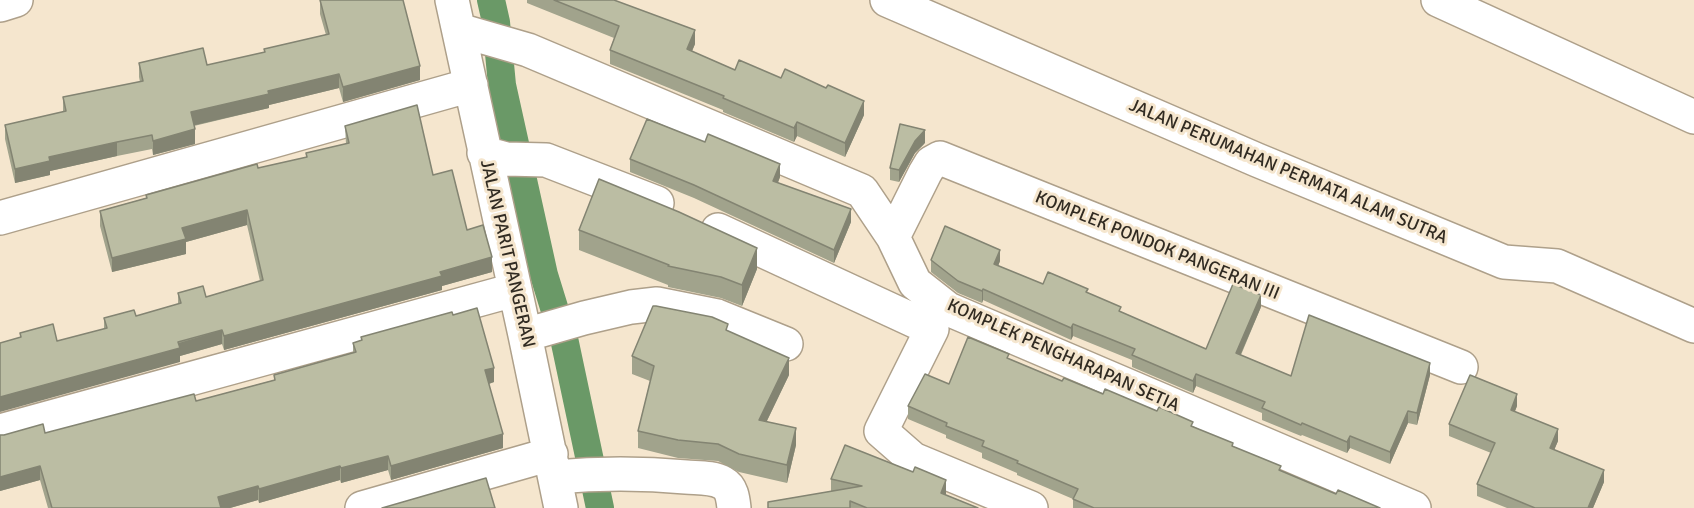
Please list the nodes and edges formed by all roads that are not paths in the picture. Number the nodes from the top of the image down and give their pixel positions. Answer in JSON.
{"nodes":[{"id":1,"x":16,"y":0,"type":"edge"},
{"id":2,"x":887,"y":0,"type":"edge"},
{"id":3,"x":1438,"y":0,"type":"edge"},
{"id":4,"x":0,"y":5,"type":"edge"},
{"id":5,"x":462,"y":22,"type":"edge"},
{"id":6,"x":471,"y":85,"type":"junction"},
{"id":7,"x":1694,"y":117,"type":"edge"},
{"id":8,"x":495,"y":156,"type":"junction"},
{"id":9,"x":0,"y":218,"type":"edge"},
{"id":10,"x":893,"y":237,"type":"junction"},
{"id":11,"x":514,"y":291,"type":"junction"},
{"id":12,"x":1694,"y":326,"type":"edge"},
{"id":13,"x":533,"y":333,"type":"junction"},
{"id":14,"x":786,"y":344,"type":"dead end"},
{"id":15,"x":1461,"y":368,"type":"dead end"},
{"id":16,"x":0,"y":431,"type":"edge"},
{"id":17,"x":559,"y":479,"type":"edge"},
{"id":18,"x":362,"y":508,"type":"edge"},
{"id":19,"x":734,"y":508,"type":"edge"},
{"id":20,"x":1031,"y":508,"type":"edge"},
{"id":21,"x":1414,"y":508,"type":"edge"}],
"edges":[{"from":1,"to":4,"type":"street"},
{"from":2,"to":12,"type":"street","name":"JALAN PERUMAHAN PERMATA ALAM SUTRA"},
{"from":3,"to":7,"type":"street"},
{"from":5,"to":6,"type":"street","name":"JALAN PARIT PANGERAN"},
{"from":5,"to":10,"type":"street","name":"KOMPLEK PENGHARAPAN SETIA"},
{"from":6,"to":8,"type":"street","name":"JALAN PARIT PANGERAN"},
{"from":6,"to":9,"type":"street"},
{"from":8,"to":11,"type":"street","name":"JALAN PARIT PANGERAN"},
{"from":8,"to":20,"type":"street"},
{"from":10,"to":15,"type":"street","name":"KOMPLEK PONDOK PANGERAN III"},
{"from":10,"to":21,"type":"street","name":"KOMPLEK PENGHARAPAN SETIA"},
{"from":11,"to":13,"type":"street","name":"JALAN PARIT PANGERAN"},
{"from":11,"to":16,"type":"street"},
{"from":13,"to":14,"type":"street"},
{"from":13,"to":17,"type":"street","name":"JALAN PARIT PANGERAN"},
{"from":17,"to":18,"type":"street"},
{"from":17,"to":19,"type":"street"}]}
